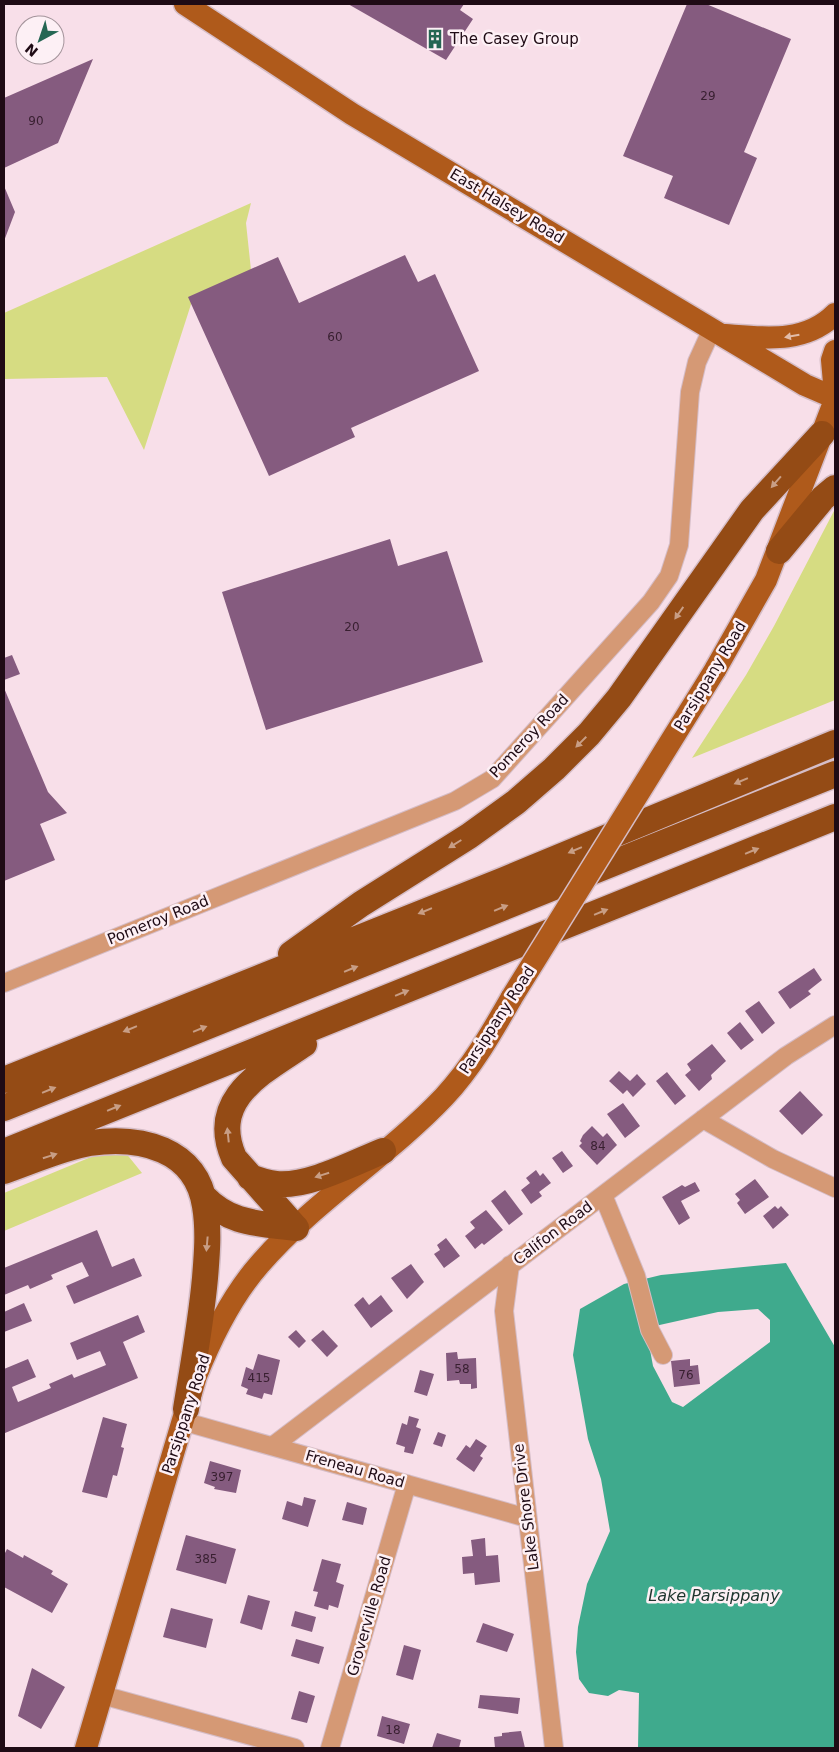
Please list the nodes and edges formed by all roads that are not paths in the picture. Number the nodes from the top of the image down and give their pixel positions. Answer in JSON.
{"nodes":[{"id":1,"x":184,"y":4,"type":"edge"},
{"id":2,"x":835,"y":314,"type":"edge"},
{"id":3,"x":716,"y":331,"type":"junction"},
{"id":4,"x":835,"y":351,"type":"edge"},
{"id":5,"x":835,"y":394,"type":"edge"},
{"id":6,"x":835,"y":399,"type":"edge"},
{"id":7,"x":822,"y":434,"type":"junction"},
{"id":8,"x":835,"y":488,"type":"edge"},
{"id":9,"x":779,"y":551,"type":"junction"},
{"id":10,"x":835,"y":728,"type":"edge"},
{"id":11,"x":835,"y":743,"type":"edge"},
{"id":12,"x":780,"y":765,"type":"junction"},
{"id":13,"x":835,"y":774,"type":"edge"},
{"id":14,"x":835,"y":817,"type":"edge"},
{"id":15,"x":256,"y":979,"type":"junction"},
{"id":16,"x":4,"y":983,"type":"edge"},
{"id":17,"x":341,"y":1018,"type":"junction"},
{"id":18,"x":835,"y":1025,"type":"edge"},
{"id":19,"x":4,"y":1080,"type":"edge"},
{"id":20,"x":4,"y":1108,"type":"edge"},
{"id":21,"x":703,"y":1119,"type":"junction"},
{"id":22,"x":383,"y":1151,"type":"junction"},
{"id":23,"x":4,"y":1152,"type":"edge"},
{"id":24,"x":4,"y":1170,"type":"edge"},
{"id":25,"x":250,"y":1177,"type":"junction"},
{"id":26,"x":835,"y":1188,"type":"edge"},
{"id":27,"x":203,"y":1196,"type":"junction"},
{"id":28,"x":603,"y":1196,"type":"junction"},
{"id":29,"x":296,"y":1228,"type":"junction"},
{"id":30,"x":510,"y":1265,"type":"junction"},
{"id":31,"x":663,"y":1354,"type":"dead end"},
{"id":32,"x":184,"y":1415,"type":"junction"},
{"id":33,"x":274,"y":1445,"type":"junction"},
{"id":34,"x":407,"y":1484,"type":"junction"},
{"id":35,"x":527,"y":1518,"type":"junction"},
{"id":36,"x":102,"y":1695,"type":"junction"},
{"id":37,"x":86,"y":1748,"type":"edge"},
{"id":38,"x":295,"y":1748,"type":"edge"},
{"id":39,"x":330,"y":1748,"type":"edge"},
{"id":40,"x":554,"y":1748,"type":"edge"}],
"edges":[{"from":1,"to":3,"type":"main road","name":"East Halsey Road"},
{"from":2,"to":3,"type":"main road","one_way":true},
{"from":3,"to":6,"type":"main road","name":"East Halsey Road"},
{"from":3,"to":16,"type":"street","name":"Pomeroy Road"},
{"from":4,"to":5,"type":"main road"},
{"from":6,"to":7,"type":"main road","name":"Parsippany Road"},
{"from":7,"to":9,"type":"main road","name":"Parsippany Road"},
{"from":7,"to":15,"type":"highway","one_way":true},
{"from":8,"to":9,"type":"highway"},
{"from":9,"to":22,"type":"main road","name":"Parsippany Road","bridge":true},
{"from":10,"to":12,"type":"highway"},
{"from":11,"to":12,"type":"highway"},
{"from":12,"to":15,"type":"highway","one_way":true},
{"from":20,"to":13,"type":"highway","one_way":true},
{"from":17,"to":14,"type":"highway","one_way":true},
{"from":15,"to":19,"type":"highway","one_way":true},
{"from":23,"to":17,"type":"highway","one_way":true},
{"from":25,"to":17,"type":"highway","one_way":true},
{"from":18,"to":21,"type":"street","name":"Califon Road"},
{"from":21,"to":26,"type":"street"},
{"from":21,"to":28,"type":"street","name":"Califon Road"},
{"from":22,"to":25,"type":"highway","one_way":true},
{"from":22,"to":29,"type":"main road","name":"Parsippany Road"},
{"from":24,"to":27,"type":"highway","one_way":true},
{"from":25,"to":29,"type":"highway"},
{"from":27,"to":29,"type":"highway"},
{"from":27,"to":32,"type":"highway","one_way":true},
{"from":28,"to":30,"type":"street","name":"Califon Road"},
{"from":28,"to":31,"type":"street"},
{"from":29,"to":32,"type":"main road","name":"Parsippany Road"},
{"from":30,"to":33,"type":"street","name":"Califon Road"},
{"from":30,"to":35,"type":"street","name":"Lake Shore Drive"},
{"from":32,"to":33,"type":"street","name":"Freneau Road"},
{"from":32,"to":36,"type":"main road","name":"Parsippany Road"},
{"from":33,"to":34,"type":"street","name":"Freneau Road"},
{"from":34,"to":35,"type":"street","name":"Freneau Road"},
{"from":34,"to":39,"type":"street","name":"Groverville Road"},
{"from":35,"to":40,"type":"street","name":"Lake Shore Drive"},
{"from":36,"to":37,"type":"main road","name":"Parsippany Road"},
{"from":36,"to":38,"type":"street"}]}
